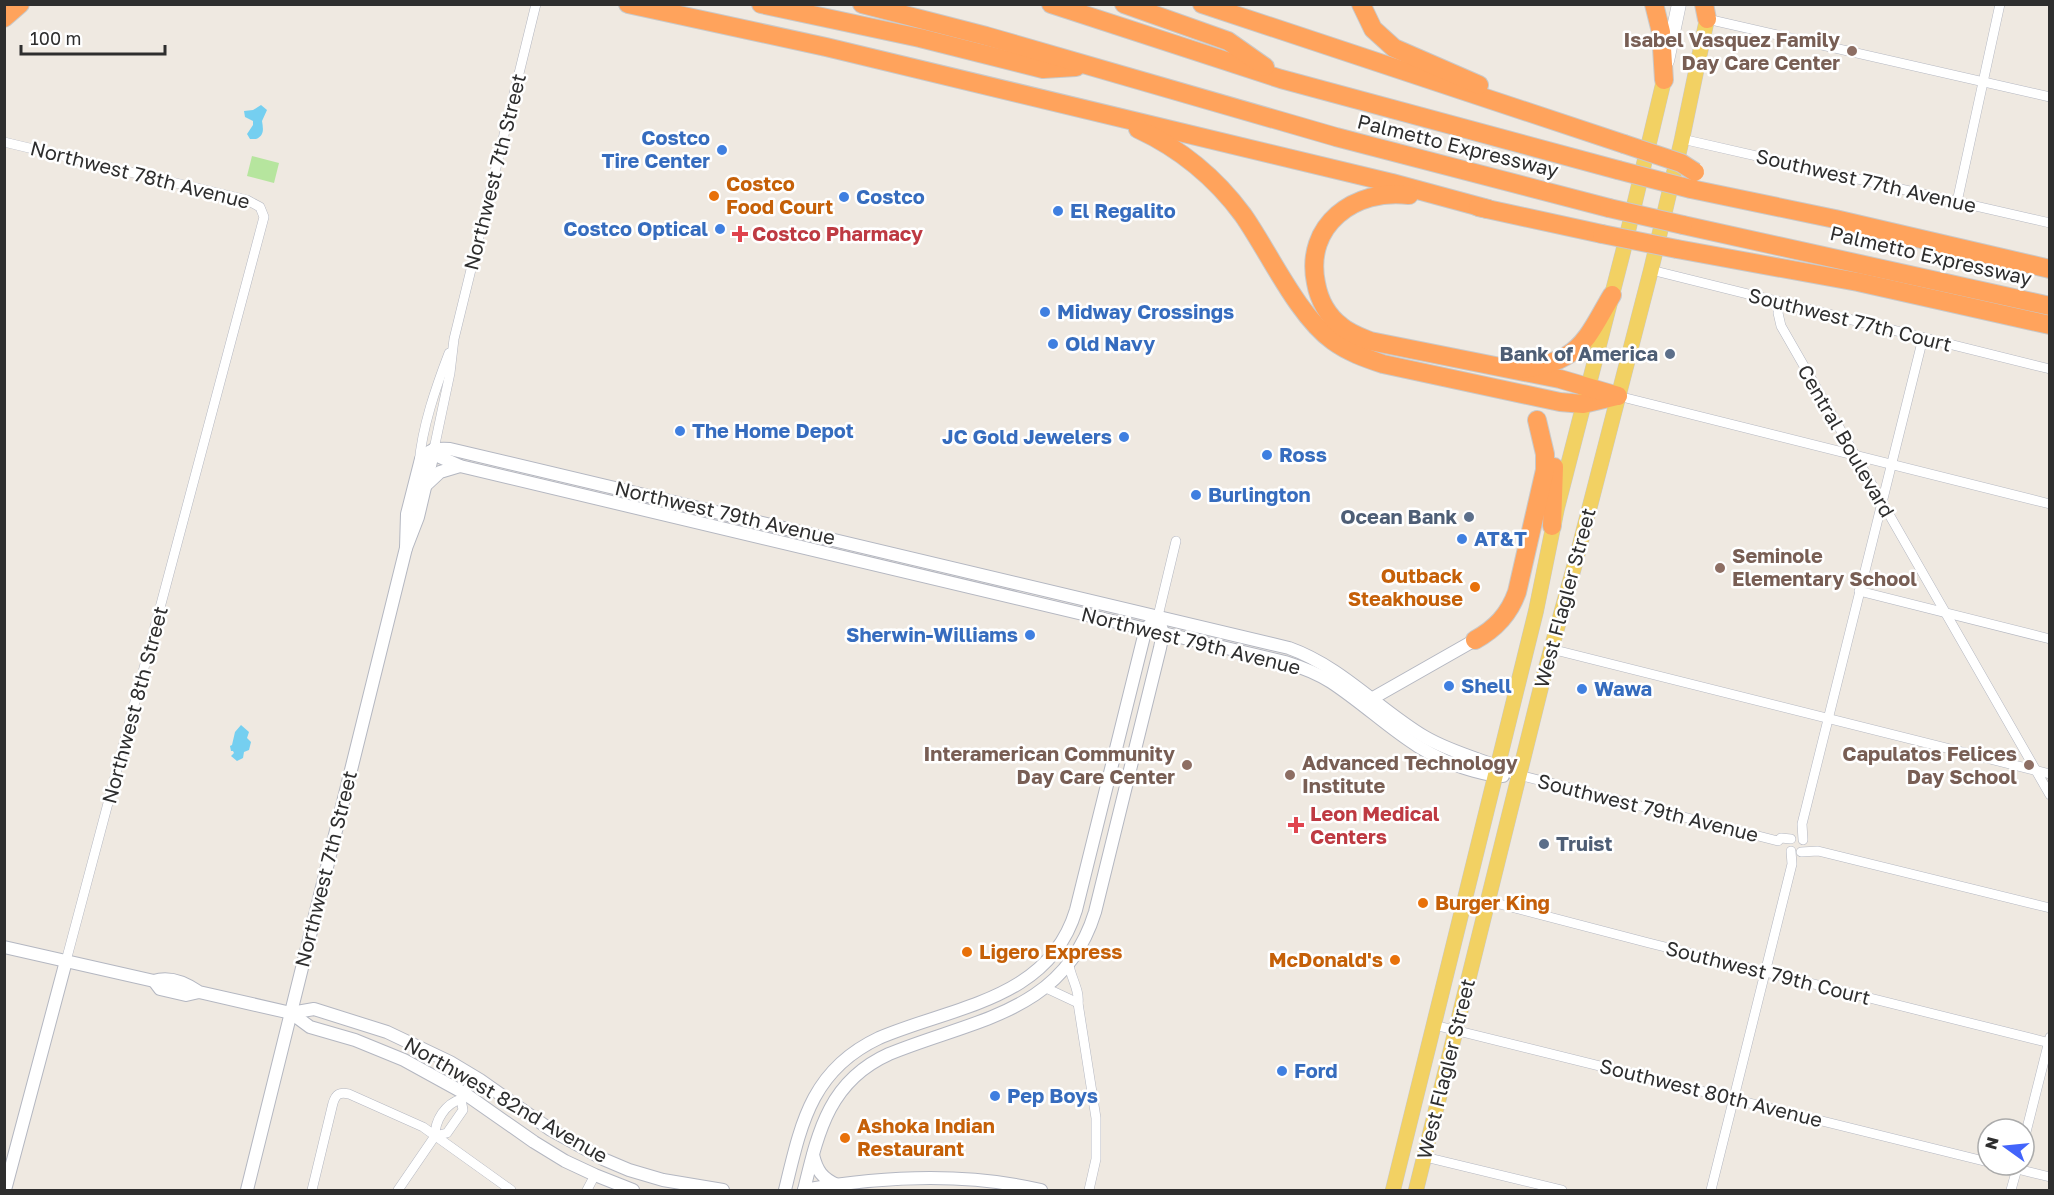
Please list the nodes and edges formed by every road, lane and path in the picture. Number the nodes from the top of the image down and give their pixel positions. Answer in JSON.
{"nodes":[{"id":1,"x":20,"y":4,"type":"edge"},
{"id":2,"x":536,"y":4,"type":"edge"},
{"id":3,"x":628,"y":4,"type":"edge"},
{"id":4,"x":761,"y":4,"type":"edge"},
{"id":5,"x":862,"y":4,"type":"edge"},
{"id":6,"x":1051,"y":4,"type":"edge"},
{"id":7,"x":1124,"y":4,"type":"edge"},
{"id":8,"x":1202,"y":4,"type":"edge"},
{"id":9,"x":1361,"y":4,"type":"edge"},
{"id":10,"x":1654,"y":4,"type":"edge"},
{"id":11,"x":1678,"y":4,"type":"edge"},
{"id":12,"x":2000,"y":4,"type":"edge"},
{"id":13,"x":1707,"y":10,"type":"edge"},
{"id":14,"x":4,"y":18,"type":"edge"},
{"id":15,"x":1090,"y":66,"type":"junction"},
{"id":16,"x":1281,"y":79,"type":"junction"},
{"id":17,"x":1664,"y":80,"type":"junction"},
{"id":18,"x":1982,"y":82,"type":"junction"},
{"id":19,"x":2049,"y":97,"type":"edge"},
{"id":20,"x":1109,"y":116,"type":"junction"},
{"id":21,"x":1548,"y":118,"type":"junction"},
{"id":22,"x":1682,"y":139,"type":"junction"},
{"id":23,"x":4,"y":142,"type":"edge"},
{"id":24,"x":1693,"y":181,"type":"junction"},
{"id":25,"x":1957,"y":202,"type":"junction"},
{"id":26,"x":1488,"y":209,"type":"junction"},
{"id":27,"x":264,"y":220,"type":"joint"},
{"id":28,"x":2049,"y":223,"type":"edge"},
{"id":29,"x":2049,"y":269,"type":"edge"},
{"id":30,"x":1651,"y":270,"type":"junction"},
{"id":31,"x":1612,"y":296,"type":"junction"},
{"id":32,"x":1779,"y":302,"type":"junction"},
{"id":33,"x":2049,"y":306,"type":"edge"},
{"id":34,"x":2049,"y":325,"type":"edge"},
{"id":35,"x":1923,"y":338,"type":"junction"},
{"id":36,"x":454,"y":339,"type":"junction"},
{"id":37,"x":2049,"y":369,"type":"edge"},
{"id":38,"x":1519,"y":370,"type":"junction"},
{"id":39,"x":1493,"y":387,"type":"junction"},
{"id":40,"x":1585,"y":396,"type":"junction"},
{"id":41,"x":1618,"y":396,"type":"junction"},
{"id":42,"x":1537,"y":420,"type":"junction"},
{"id":43,"x":434,"y":449,"type":"junction"},
{"id":44,"x":1853,"y":454,"type":"junction"},
{"id":45,"x":1891,"y":464,"type":"junction"},
{"id":46,"x":419,"y":465,"type":"junction"},
{"id":47,"x":460,"y":466,"type":"junction"},
{"id":48,"x":420,"y":485,"type":"junction"},
{"id":49,"x":1882,"y":503,"type":"junction"},
{"id":50,"x":2049,"y":504,"type":"edge"},
{"id":51,"x":1552,"y":526,"type":"junction"},
{"id":52,"x":825,"y":537,"type":"junction"},
{"id":53,"x":1176,"y":541,"type":"dead end"},
{"id":54,"x":405,"y":548,"type":"junction"},
{"id":55,"x":819,"y":552,"type":"junction"},
{"id":56,"x":1859,"y":591,"type":"junction"},
{"id":57,"x":1945,"y":613,"type":"junction"},
{"id":58,"x":1158,"y":616,"type":"junction"},
{"id":59,"x":1146,"y":629,"type":"junction"},
{"id":60,"x":1163,"y":633,"type":"junction"},
{"id":61,"x":2049,"y":639,"type":"edge"},
{"id":62,"x":1474,"y":640,"type":"joint"},
{"id":63,"x":1551,"y":649,"type":"junction"},
{"id":64,"x":1373,"y":698,"type":"junction"},
{"id":65,"x":1387,"y":709,"type":"junction"},
{"id":66,"x":1828,"y":718,"type":"junction"},
{"id":67,"x":1382,"y":721,"type":"junction"},
{"id":68,"x":2035,"y":770,"type":"junction"},
{"id":69,"x":1497,"y":771,"type":"junction"},
{"id":70,"x":2049,"y":774,"type":"edge"},
{"id":71,"x":1519,"y":775,"type":"junction"},
{"id":72,"x":2049,"y":795,"type":"edge"},
{"id":73,"x":1796,"y":845,"type":"junction"},
{"id":74,"x":1488,"y":900,"type":"junction"},
{"id":75,"x":2049,"y":908,"type":"edge"},
{"id":76,"x":4,"y":947,"type":"edge"},
{"id":77,"x":66,"y":961,"type":"junction"},
{"id":78,"x":1069,"y":965,"type":"junction"},
{"id":79,"x":1766,"y":972,"type":"junction"},
{"id":80,"x":1046,"y":988,"type":"junction"},
{"id":81,"x":1078,"y":1003,"type":"junction"},
{"id":82,"x":291,"y":1013,"type":"junction"},
{"id":83,"x":1434,"y":1025,"type":"junction"},
{"id":84,"x":1455,"y":1030,"type":"junction"},
{"id":85,"x":2049,"y":1041,"type":"edge"},
{"id":86,"x":474,"y":1077,"type":"junction"},
{"id":87,"x":462,"y":1096,"type":"junction"},
{"id":88,"x":1734,"y":1099,"type":"junction"},
{"id":89,"x":2030,"y":1117,"type":"edge"},
{"id":90,"x":435,"y":1136,"type":"junction"},
{"id":91,"x":813,"y":1153,"type":"junction"},
{"id":92,"x":1425,"y":1157,"type":"junction"},
{"id":93,"x":1976,"y":1159,"type":"edge"},
{"id":94,"x":595,"y":1175,"type":"junction"},
{"id":95,"x":837,"y":1185,"type":"junction"},
{"id":96,"x":5,"y":1191,"type":"edge"},
{"id":97,"x":247,"y":1191,"type":"edge"},
{"id":98,"x":312,"y":1191,"type":"edge"},
{"id":99,"x":398,"y":1191,"type":"edge"},
{"id":100,"x":511,"y":1191,"type":"edge"},
{"id":101,"x":586,"y":1191,"type":"edge"},
{"id":102,"x":633,"y":1191,"type":"edge"},
{"id":103,"x":723,"y":1191,"type":"edge"},
{"id":104,"x":785,"y":1191,"type":"edge"},
{"id":105,"x":804,"y":1191,"type":"edge"},
{"id":106,"x":1041,"y":1191,"type":"edge"},
{"id":107,"x":1089,"y":1191,"type":"edge"},
{"id":108,"x":1393,"y":1191,"type":"edge"},
{"id":109,"x":1416,"y":1191,"type":"edge"},
{"id":110,"x":1562,"y":1191,"type":"edge"},
{"id":111,"x":1711,"y":1191,"type":"edge"}],
"edges":[{"from":1,"to":14,"type":"highway"},
{"from":2,"to":36,"type":"street","name":"Northwest 7th Street"},
{"from":3,"to":20,"type":"highway"},
{"from":4,"to":15,"type":"highway"},
{"from":5,"to":15,"type":"highway","name":"Palmetto Expressway"},
{"from":6,"to":16,"type":"highway","name":"Palmetto Expressway"},
{"from":7,"to":16,"type":"highway"},
{"from":8,"to":21,"type":"highway"},
{"from":9,"to":21,"type":"highway"},
{"from":10,"to":17,"type":"highway"},
{"from":11,"to":17,"type":"main road","name":"West Flagler Street"},
{"from":12,"to":18,"type":"street"},
{"from":13,"to":18,"type":"street"},
{"from":13,"to":22,"type":"main road","name":"West Flagler Street"},
{"from":15,"to":33,"type":"highway","name":"Palmetto Expressway","bridge":true},
{"from":16,"to":24,"type":"highway","name":"Palmetto Expressway","bridge":true},
{"from":17,"to":31,"type":"main road","name":"West Flagler Street"},
{"from":18,"to":19,"type":"street"},
{"from":18,"to":25,"type":"street"},
{"from":20,"to":26,"type":"highway"},
{"from":20,"to":39,"type":"highway"},
{"from":21,"to":24,"type":"highway","bridge":true},
{"from":22,"to":25,"type":"street","name":"Southwest 77th Avenue"},
{"from":22,"to":30,"type":"main road","name":"West Flagler Street"},
{"from":23,"to":27,"type":"street","name":"Northwest 78th Avenue"},
{"from":24,"to":29,"type":"highway","name":"Palmetto Expressway"},
{"from":25,"to":28,"type":"street","name":"Southwest 77th Avenue"},
{"from":26,"to":34,"type":"highway","bridge":true},
{"from":26,"to":38,"type":"highway"},
{"from":27,"to":77,"type":"street","name":"Northwest 8th Street"},
{"from":30,"to":32,"type":"street","name":"Southwest 77th Court"},
{"from":30,"to":41,"type":"main road","name":"West Flagler Street"},
{"from":31,"to":38,"type":"highway"},
{"from":31,"to":40,"type":"main road","name":"West Flagler Street"},
{"from":32,"to":35,"type":"street","name":"Southwest 77th Court"},
{"from":32,"to":44,"type":"street","name":"Central Boulevard"},
{"from":35,"to":37,"type":"street","name":"Southwest 77th Court"},
{"from":35,"to":45,"type":"street"},
{"from":36,"to":43,"type":"street","name":"Northwest 7th Street"},
{"from":36,"to":46,"type":"street","name":"Northwest 7th Street"},
{"from":38,"to":40,"type":"highway"},
{"from":39,"to":40,"type":"highway"},
{"from":39,"to":42,"type":"highway"},
{"from":40,"to":41,"type":"highway"},
{"from":40,"to":51,"type":"main road","name":"West Flagler Street"},
{"from":41,"to":44,"type":"street"},
{"from":41,"to":63,"type":"main road","name":"West Flagler Street"},
{"from":42,"to":51,"type":"highway"},
{"from":42,"to":62,"type":"highway"},
{"from":43,"to":46,"type":"street"},
{"from":43,"to":47,"type":"street","name":"Northwest 79th Avenue"},
{"from":43,"to":48,"type":"street","name":"Northwest 7th Street"},
{"from":43,"to":52,"type":"street","name":"Northwest 79th Avenue"},
{"from":44,"to":45,"type":"street"},
{"from":44,"to":49,"type":"street","name":"Central Boulevard"},
{"from":45,"to":49,"type":"street"},
{"from":45,"to":50,"type":"street"},
{"from":46,"to":48,"type":"street","name":"Northwest 7th Street"},
{"from":47,"to":48,"type":"street"},
{"from":47,"to":55,"type":"street","name":"Northwest 79th Avenue"},
{"from":48,"to":54,"type":"street","name":"Northwest 7th Street"},
{"from":48,"to":54,"type":"street","name":"Northwest 7th Street"},
{"from":49,"to":56,"type":"street"},
{"from":49,"to":57,"type":"street","name":"Central Boulevard"},
{"from":51,"to":69,"type":"main road","name":"West Flagler Street"},
{"from":52,"to":55,"type":"street"},
{"from":52,"to":58,"type":"street","name":"Northwest 79th Avenue"},
{"from":53,"to":58,"type":"street"},
{"from":54,"to":82,"type":"street","name":"Northwest 7th Street"},
{"from":55,"to":59,"type":"street","name":"Northwest 79th Avenue"},
{"from":56,"to":57,"type":"street"},
{"from":56,"to":66,"type":"street"},
{"from":57,"to":61,"type":"street"},
{"from":57,"to":68,"type":"street","name":"Central Boulevard"},
{"from":58,"to":59,"type":"street"},
{"from":58,"to":60,"type":"street"},
{"from":58,"to":64,"type":"street","name":"Northwest 79th Avenue"},
{"from":59,"to":60,"type":"street","name":"Northwest 79th Avenue"},
{"from":59,"to":104,"type":"street"},
{"from":60,"to":67,"type":"street","name":"Northwest 79th Avenue"},
{"from":60,"to":78,"type":"street"},
{"from":62,"to":64,"type":"street"},
{"from":63,"to":66,"type":"street"},
{"from":63,"to":71,"type":"main road","name":"West Flagler Street"},
{"from":64,"to":65,"type":"street","name":"Northwest 79th Avenue"},
{"from":65,"to":67,"type":"street"},
{"from":65,"to":69,"type":"street","name":"Northwest 79th Avenue"},
{"from":66,"to":68,"type":"street"},
{"from":66,"to":73,"type":"street"},
{"from":67,"to":69,"type":"street","name":"Northwest 79th Avenue"},
{"from":68,"to":70,"type":"street"},
{"from":68,"to":72,"type":"street","name":"Central Boulevard"},
{"from":69,"to":71,"type":"street","name":"Northwest 79th Avenue"},
{"from":69,"to":83,"type":"main road","name":"West Flagler Street"},
{"from":71,"to":73,"type":"street","name":"Southwest 79th Avenue"},
{"from":71,"to":74,"type":"main road","name":"West Flagler Street"},
{"from":73,"to":75,"type":"street","name":"Southwest 79th Avenue"},
{"from":73,"to":79,"type":"street"},
{"from":74,"to":79,"type":"street","name":"Southwest 79th Court"},
{"from":74,"to":84,"type":"main road","name":"West Flagler Street"},
{"from":76,"to":77,"type":"street","name":"Northwest 82nd Avenue"},
{"from":77,"to":82,"type":"street","name":"Northwest 82nd Avenue"},
{"from":77,"to":96,"type":"street","name":"Northwest 8th Street"},
{"from":78,"to":80,"type":"street"},
{"from":78,"to":81,"type":"street"},
{"from":79,"to":85,"type":"street","name":"Southwest 79th Court"},
{"from":79,"to":88,"type":"street"},
{"from":80,"to":81,"type":"street"},
{"from":80,"to":91,"type":"street"},
{"from":81,"to":107,"type":"street"},
{"from":82,"to":86,"type":"street","name":"Northwest 82nd Avenue"},
{"from":82,"to":87,"type":"street","name":"Northwest 82nd Avenue"},
{"from":82,"to":97,"type":"street","name":"Northwest 7th Street"},
{"from":83,"to":84,"type":"street","name":"Southwest 80th Avenue"},
{"from":83,"to":108,"type":"main road","name":"West Flagler Street"},
{"from":84,"to":88,"type":"street","name":"Southwest 80th Avenue"},
{"from":84,"to":92,"type":"main road","name":"West Flagler Street"},
{"from":85,"to":89,"type":"street"},
{"from":86,"to":87,"type":"street"},
{"from":86,"to":103,"type":"street","name":"Northwest 82nd Avenue"},
{"from":87,"to":90,"type":"street"},
{"from":87,"to":90,"type":"street"},
{"from":87,"to":94,"type":"street","name":"Northwest 82nd Avenue"},
{"from":88,"to":93,"type":"street","name":"Southwest 80th Avenue"},
{"from":88,"to":111,"type":"street"},
{"from":90,"to":98,"type":"street"},
{"from":90,"to":99,"type":"street"},
{"from":90,"to":100,"type":"street"},
{"from":91,"to":95,"type":"street"},
{"from":91,"to":105,"type":"street"},
{"from":92,"to":109,"type":"main road","name":"West Flagler Street"},
{"from":92,"to":110,"type":"street"},
{"from":94,"to":101,"type":"street"},
{"from":94,"to":102,"type":"street","name":"Northwest 82nd Avenue"},
{"from":95,"to":105,"type":"street"},
{"from":95,"to":106,"type":"street"}]}
